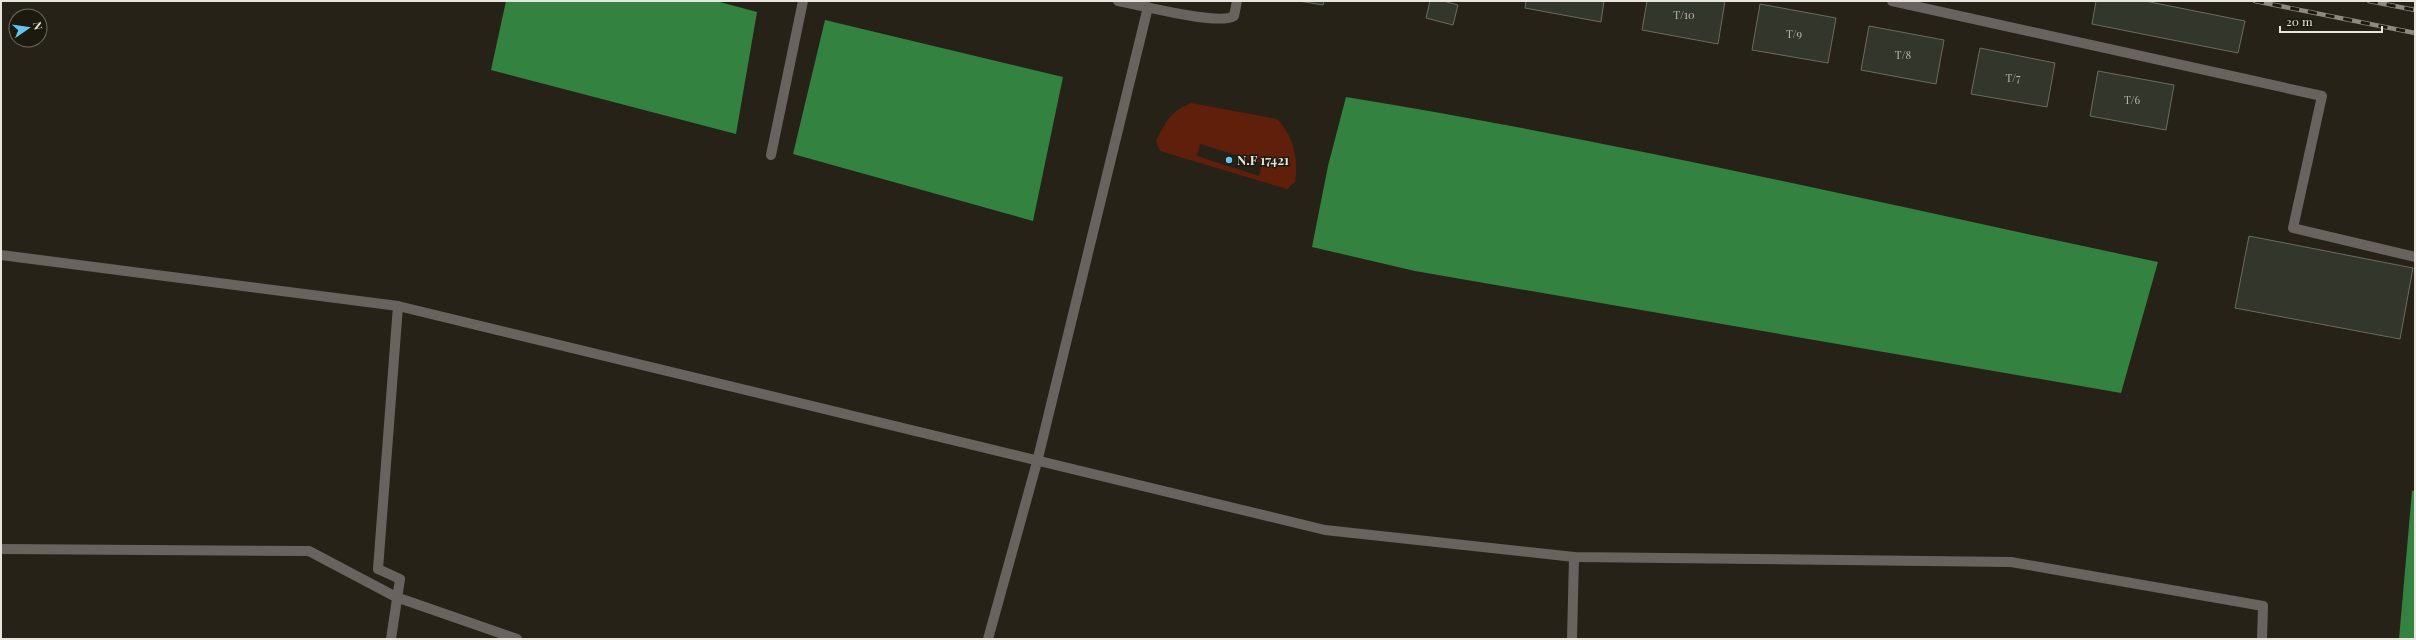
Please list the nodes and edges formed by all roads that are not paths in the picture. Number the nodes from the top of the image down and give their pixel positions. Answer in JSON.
{"nodes":[{"id":1,"x":803,"y":1,"type":"edge"},
{"id":2,"x":1118,"y":1,"type":"edge"},
{"id":3,"x":1237,"y":1,"type":"edge"},
{"id":4,"x":1892,"y":1,"type":"edge"},
{"id":5,"x":1148,"y":7,"type":"junction"},
{"id":6,"x":771,"y":155,"type":"dead end"},
{"id":7,"x":1,"y":255,"type":"edge"},
{"id":8,"x":2415,"y":257,"type":"edge"},
{"id":9,"x":398,"y":306,"type":"junction"},
{"id":10,"x":1037,"y":462,"type":"junction"},
{"id":11,"x":1,"y":549,"type":"edge"},
{"id":12,"x":1574,"y":557,"type":"junction"},
{"id":13,"x":396,"y":597,"type":"junction"},
{"id":14,"x":391,"y":639,"type":"edge"},
{"id":15,"x":517,"y":639,"type":"edge"},
{"id":16,"x":988,"y":639,"type":"edge"},
{"id":17,"x":1572,"y":639,"type":"edge"},
{"id":18,"x":2262,"y":639,"type":"edge"}],
"edges":[{"from":1,"to":6,"type":"street"},
{"from":2,"to":5,"type":"street"},
{"from":3,"to":5,"type":"street"},
{"from":4,"to":8,"type":"street"},
{"from":5,"to":10,"type":"street"},
{"from":7,"to":9,"type":"street"},
{"from":9,"to":10,"type":"street"},
{"from":9,"to":13,"type":"street"},
{"from":10,"to":12,"type":"street"},
{"from":10,"to":16,"type":"street"},
{"from":11,"to":13,"type":"street"},
{"from":12,"to":17,"type":"street"},
{"from":12,"to":18,"type":"street"},
{"from":13,"to":14,"type":"street"},
{"from":13,"to":15,"type":"street"}]}
